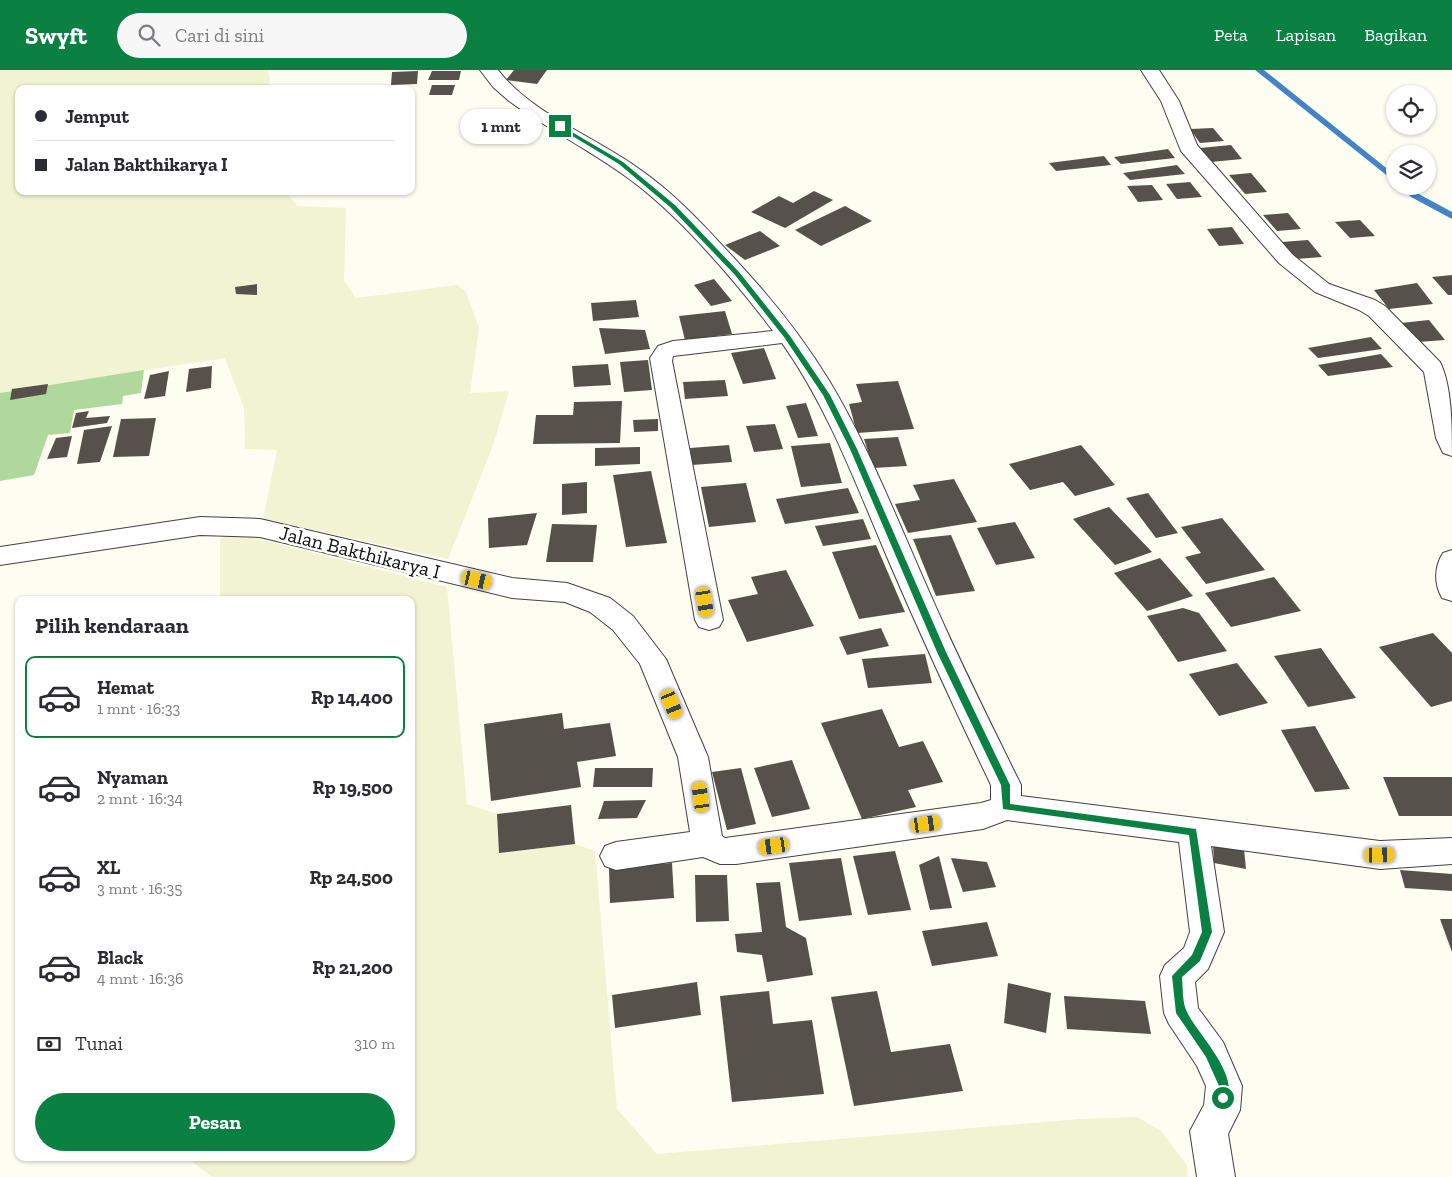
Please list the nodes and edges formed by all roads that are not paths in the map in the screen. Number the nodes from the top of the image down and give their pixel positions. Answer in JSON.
{"nodes":[{"id":1,"x":489,"y":70,"type":"edge"},
{"id":2,"x":1150,"y":70,"type":"edge"},
{"id":3,"x":787,"y":336,"type":"junction"},
{"id":4,"x":1452,"y":448,"type":"edge"},
{"id":5,"x":0,"y":556,"type":"edge"},
{"id":6,"x":1452,"y":559,"type":"edge"},
{"id":7,"x":1452,"y":591,"type":"edge"},
{"id":8,"x":709,"y":620,"type":"dead end"},
{"id":9,"x":1006,"y":807,"type":"junction"},
{"id":10,"x":1193,"y":832,"type":"junction"},
{"id":11,"x":707,"y":843,"type":"junction"},
{"id":12,"x":1452,"y":851,"type":"edge"},
{"id":13,"x":616,"y":856,"type":"dead end"},
{"id":14,"x":1216,"y":1177,"type":"edge"}],
"edges":[{"from":1,"to":3,"type":"street"},
{"from":2,"to":4,"type":"street"},
{"from":3,"to":8,"type":"street"},
{"from":3,"to":9,"type":"street"},
{"from":5,"to":11,"type":"street","name":"Jalan Bakthikarya I"},
{"from":6,"to":7,"type":"street"},
{"from":9,"to":10,"type":"street"},
{"from":9,"to":11,"type":"street"},
{"from":10,"to":12,"type":"street"},
{"from":10,"to":14,"type":"street"},
{"from":11,"to":13,"type":"street"}]}
